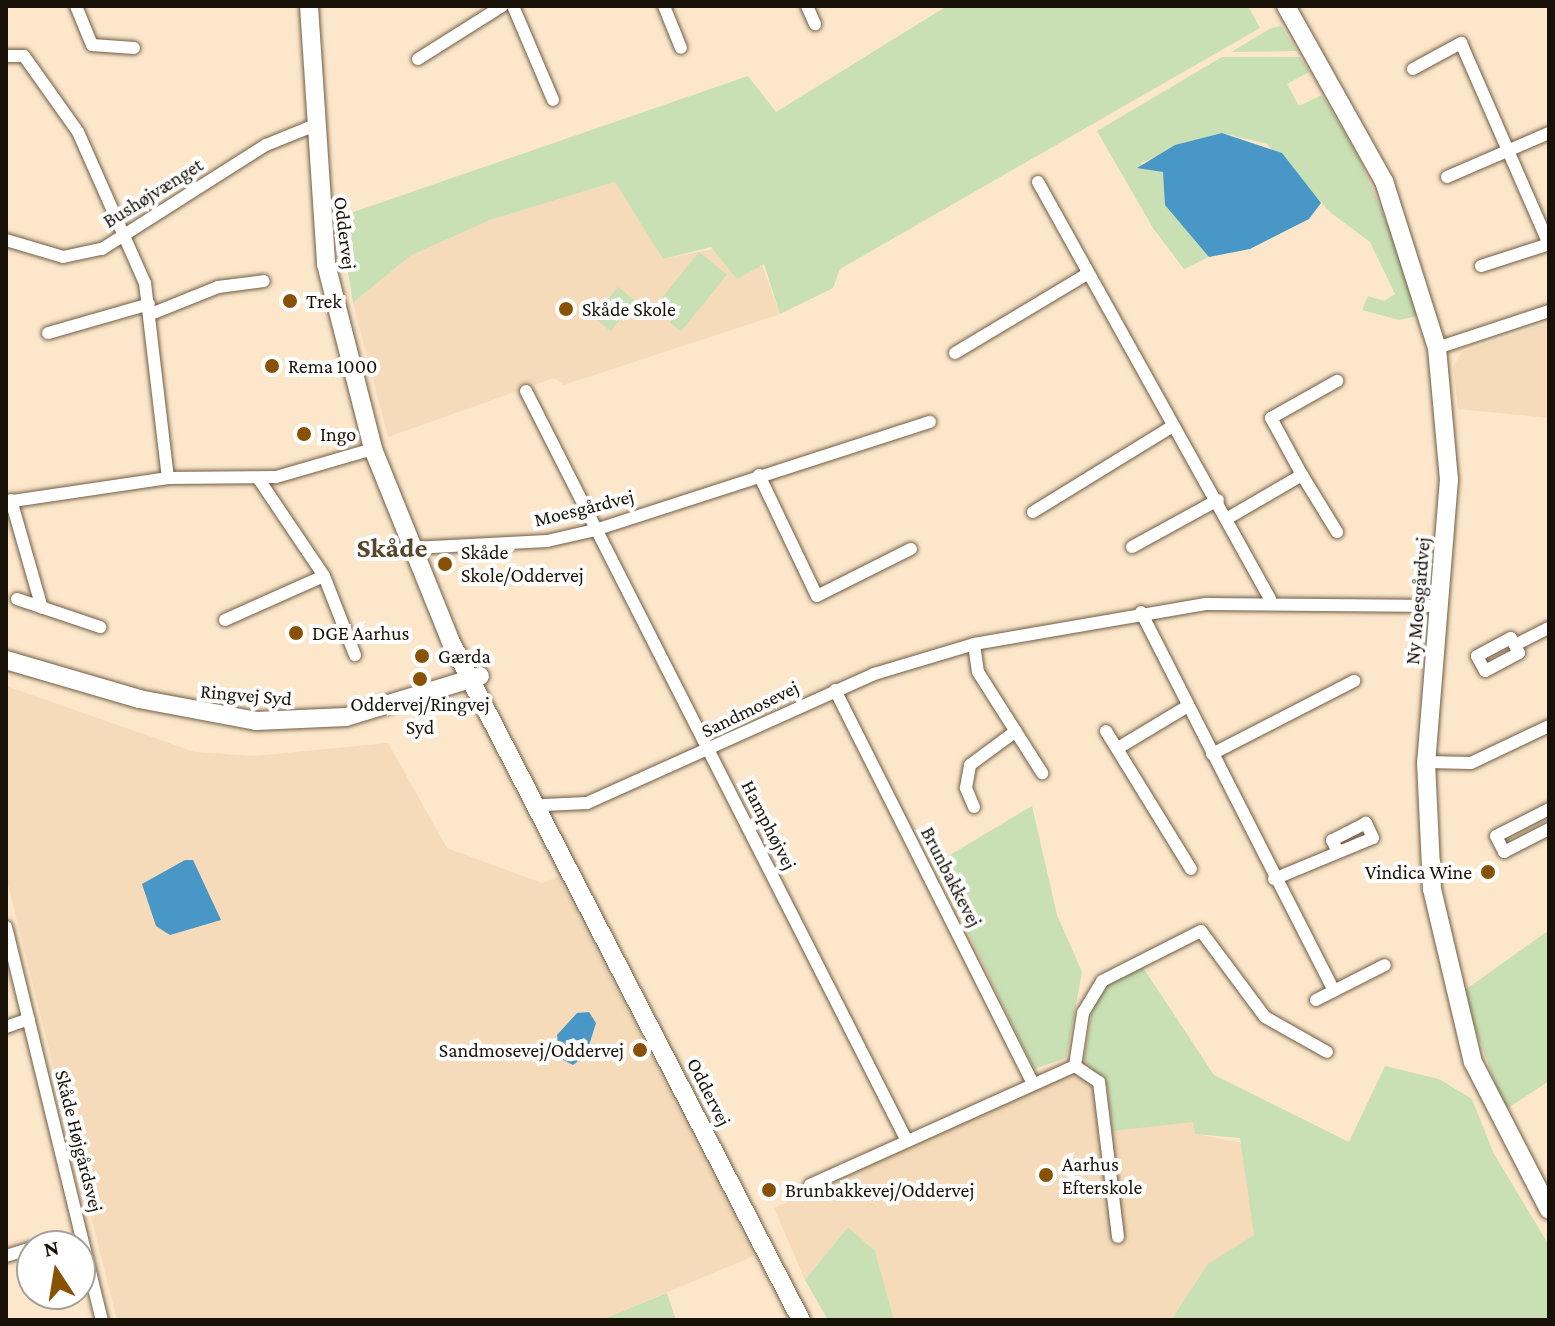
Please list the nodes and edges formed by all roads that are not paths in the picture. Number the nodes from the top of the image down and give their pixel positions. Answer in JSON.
{"nodes":[{"id":1,"x":76,"y":6,"type":"edge"},
{"id":2,"x":309,"y":6,"type":"edge"},
{"id":3,"x":502,"y":6,"type":"edge"},
{"id":4,"x":513,"y":6,"type":"edge"},
{"id":5,"x":664,"y":6,"type":"edge"},
{"id":6,"x":807,"y":6,"type":"edge"},
{"id":7,"x":1286,"y":6,"type":"edge"},
{"id":8,"x":815,"y":24,"type":"dead end"},
{"id":9,"x":134,"y":48,"type":"dead end"},
{"id":10,"x":681,"y":48,"type":"dead end"},
{"id":11,"x":6,"y":56,"type":"edge"},
{"id":12,"x":418,"y":59,"type":"dead end"},
{"id":13,"x":1413,"y":69,"type":"dead end"},
{"id":14,"x":553,"y":100,"type":"dead end"},
{"id":15,"x":313,"y":126,"type":"junction"},
{"id":16,"x":1549,"y":133,"type":"edge"},
{"id":17,"x":1513,"y":149,"type":"junction"},
{"id":18,"x":1447,"y":177,"type":"dead end"},
{"id":19,"x":1038,"y":182,"type":"dead end"},
{"id":20,"x":121,"y":238,"type":"junction"},
{"id":21,"x":6,"y":240,"type":"edge"},
{"id":22,"x":1549,"y":244,"type":"edge"},
{"id":23,"x":1481,"y":266,"type":"dead end"},
{"id":24,"x":1087,"y":274,"type":"junction"},
{"id":25,"x":264,"y":281,"type":"dead end"},
{"id":26,"x":150,"y":309,"type":"junction"},
{"id":27,"x":1549,"y":311,"type":"edge"},
{"id":28,"x":48,"y":333,"type":"dead end"},
{"id":29,"x":1437,"y":348,"type":"junction"},
{"id":30,"x":955,"y":353,"type":"dead end"},
{"id":31,"x":1337,"y":381,"type":"dead end"},
{"id":32,"x":526,"y":391,"type":"dead end"},
{"id":33,"x":930,"y":422,"type":"dead end"},
{"id":34,"x":1173,"y":426,"type":"junction"},
{"id":35,"x":373,"y":449,"type":"junction"},
{"id":36,"x":759,"y":475,"type":"junction"},
{"id":37,"x":1302,"y":475,"type":"junction"},
{"id":38,"x":168,"y":478,"type":"junction"},
{"id":39,"x":258,"y":478,"type":"junction"},
{"id":40,"x":1218,"y":500,"type":"junction"},
{"id":41,"x":9,"y":501,"type":"edge"},
{"id":42,"x":1033,"y":512,"type":"dead end"},
{"id":43,"x":1228,"y":518,"type":"junction"},
{"id":44,"x":595,"y":530,"type":"junction"},
{"id":45,"x":1337,"y":532,"type":"dead end"},
{"id":46,"x":1132,"y":547,"type":"dead end"},
{"id":47,"x":413,"y":548,"type":"junction"},
{"id":48,"x":911,"y":549,"type":"dead end"},
{"id":49,"x":324,"y":576,"type":"junction"},
{"id":50,"x":17,"y":599,"type":"dead end"},
{"id":51,"x":1270,"y":599,"type":"junction"},
{"id":52,"x":1439,"y":606,"type":"junction"},
{"id":53,"x":42,"y":608,"type":"junction"},
{"id":54,"x":1141,"y":612,"type":"junction"},
{"id":55,"x":225,"y":620,"type":"dead end"},
{"id":56,"x":100,"y":627,"type":"dead end"},
{"id":57,"x":1549,"y":628,"type":"edge"},
{"id":58,"x":974,"y":644,"type":"junction"},
{"id":59,"x":1515,"y":645,"type":"dead end"},
{"id":60,"x":355,"y":655,"type":"dead end"},
{"id":61,"x":6,"y":660,"type":"edge"},
{"id":62,"x":477,"y":678,"type":"junction"},
{"id":63,"x":1354,"y":681,"type":"dead end"},
{"id":64,"x":835,"y":690,"type":"junction"},
{"id":65,"x":1188,"y":706,"type":"junction"},
{"id":66,"x":1549,"y":726,"type":"edge"},
{"id":67,"x":1016,"y":731,"type":"junction"},
{"id":68,"x":1106,"y":731,"type":"dead end"},
{"id":69,"x":1118,"y":748,"type":"junction"},
{"id":70,"x":709,"y":751,"type":"junction"},
{"id":71,"x":1212,"y":754,"type":"junction"},
{"id":72,"x":1426,"y":762,"type":"junction"},
{"id":73,"x":1042,"y":773,"type":"dead end"},
{"id":74,"x":544,"y":805,"type":"junction"},
{"id":75,"x":974,"y":807,"type":"dead end"},
{"id":76,"x":1549,"y":809,"type":"edge"},
{"id":77,"x":1549,"y":829,"type":"edge"},
{"id":78,"x":1336,"y":848,"type":"dead end"},
{"id":79,"x":1191,"y":869,"type":"dead end"},
{"id":80,"x":1274,"y":879,"type":"junction"},
{"id":81,"x":580,"y":884,"type":"junction"},
{"id":82,"x":6,"y":927,"type":"edge"},
{"id":83,"x":1385,"y":965,"type":"dead end"},
{"id":84,"x":1334,"y":991,"type":"junction"},
{"id":85,"x":1316,"y":1000,"type":"dead end"},
{"id":86,"x":29,"y":1019,"type":"junction"},
{"id":87,"x":6,"y":1027,"type":"edge"},
{"id":88,"x":1327,"y":1052,"type":"dead end"},
{"id":89,"x":1075,"y":1066,"type":"junction"},
{"id":90,"x":1032,"y":1081,"type":"junction"},
{"id":91,"x":906,"y":1139,"type":"junction"},
{"id":92,"x":810,"y":1185,"type":"dead end"},
{"id":93,"x":1549,"y":1210,"type":"edge"},
{"id":94,"x":1118,"y":1237,"type":"dead end"},
{"id":95,"x":102,"y":1320,"type":"edge"},
{"id":96,"x":801,"y":1320,"type":"edge"}],
"edges":[{"from":1,"to":9,"type":"street"},
{"from":2,"to":15,"type":"street","name":"Oddervej"},
{"from":3,"to":12,"type":"street"},
{"from":4,"to":14,"type":"street"},
{"from":5,"to":10,"type":"street"},
{"from":6,"to":8,"type":"street"},
{"from":7,"to":29,"type":"street","name":"Ny Moesgårdvej"},
{"from":11,"to":20,"type":"street"},
{"from":13,"to":17,"type":"street"},
{"from":15,"to":20,"type":"street","name":"Bushøjvænget"},
{"from":15,"to":35,"type":"street","name":"Oddervej"},
{"from":16,"to":17,"type":"street"},
{"from":17,"to":18,"type":"street"},
{"from":17,"to":22,"type":"street"},
{"from":19,"to":24,"type":"street"},
{"from":20,"to":21,"type":"street","name":"Bushøjvænget"},
{"from":20,"to":26,"type":"street"},
{"from":22,"to":23,"type":"street"},
{"from":24,"to":30,"type":"street"},
{"from":24,"to":34,"type":"street"},
{"from":25,"to":26,"type":"street"},
{"from":26,"to":28,"type":"street"},
{"from":26,"to":38,"type":"street"},
{"from":27,"to":29,"type":"street"},
{"from":29,"to":52,"type":"street","name":"Ny Moesgårdvej"},
{"from":31,"to":37,"type":"street"},
{"from":32,"to":44,"type":"street","name":"Hamphøjvej"},
{"from":33,"to":36,"type":"street","name":"Moesgårdvej"},
{"from":34,"to":40,"type":"street"},
{"from":34,"to":42,"type":"street"},
{"from":35,"to":39,"type":"street"},
{"from":35,"to":47,"type":"street","name":"Oddervej"},
{"from":36,"to":44,"type":"street","name":"Moesgårdvej"},
{"from":36,"to":48,"type":"street"},
{"from":37,"to":43,"type":"street"},
{"from":37,"to":45,"type":"street"},
{"from":38,"to":39,"type":"street"},
{"from":38,"to":41,"type":"street"},
{"from":39,"to":49,"type":"street"},
{"from":40,"to":43,"type":"street"},
{"from":40,"to":46,"type":"street"},
{"from":41,"to":53,"type":"street"},
{"from":43,"to":51,"type":"street"},
{"from":44,"to":47,"type":"street","name":"Moesgårdvej"},
{"from":44,"to":70,"type":"street","name":"Hamphøjvej"},
{"from":47,"to":62,"type":"street","name":"Oddervej"},
{"from":49,"to":55,"type":"street"},
{"from":49,"to":60,"type":"street"},
{"from":50,"to":53,"type":"street"},
{"from":51,"to":52,"type":"street","name":"Sandmosevej"},
{"from":51,"to":54,"type":"street","name":"Sandmosevej"},
{"from":52,"to":72,"type":"street","name":"Ny Moesgårdvej"},
{"from":53,"to":56,"type":"street"},
{"from":54,"to":58,"type":"street","name":"Sandmosevej"},
{"from":54,"to":65,"type":"street"},
{"from":57,"to":59,"type":"street"},
{"from":58,"to":64,"type":"street","name":"Sandmosevej"},
{"from":58,"to":67,"type":"street"},
{"from":61,"to":62,"type":"street","name":"Ringvej Syd"},
{"from":62,"to":74,"type":"street","name":"Oddervej"},
{"from":62,"to":81,"type":"street","name":"Oddervej"},
{"from":63,"to":71,"type":"street"},
{"from":64,"to":70,"type":"street","name":"Sandmosevej"},
{"from":64,"to":90,"type":"street","name":"Brunbakkevej"},
{"from":65,"to":69,"type":"street"},
{"from":65,"to":71,"type":"street"},
{"from":66,"to":72,"type":"street"},
{"from":67,"to":73,"type":"street"},
{"from":67,"to":75,"type":"street"},
{"from":68,"to":69,"type":"street"},
{"from":69,"to":79,"type":"street"},
{"from":70,"to":74,"type":"street","name":"Sandmosevej"},
{"from":70,"to":91,"type":"street","name":"Hamphøjvej"},
{"from":71,"to":80,"type":"street"},
{"from":72,"to":93,"type":"street","name":"Ny Moesgårdvej"},
{"from":74,"to":81,"type":"street","name":"Oddervej"},
{"from":76,"to":77,"type":"street"},
{"from":78,"to":80,"type":"street"},
{"from":80,"to":84,"type":"street"},
{"from":81,"to":96,"type":"street","name":"Oddervej"},
{"from":82,"to":86,"type":"street","name":"Skåde Højgårdsvej"},
{"from":83,"to":84,"type":"street"},
{"from":84,"to":85,"type":"street"},
{"from":86,"to":87,"type":"street"},
{"from":86,"to":95,"type":"street","name":"Skåde Højgårdsvej"},
{"from":88,"to":89,"type":"street"},
{"from":89,"to":90,"type":"street"},
{"from":89,"to":94,"type":"street"},
{"from":90,"to":91,"type":"street"},
{"from":91,"to":92,"type":"street"}]}
